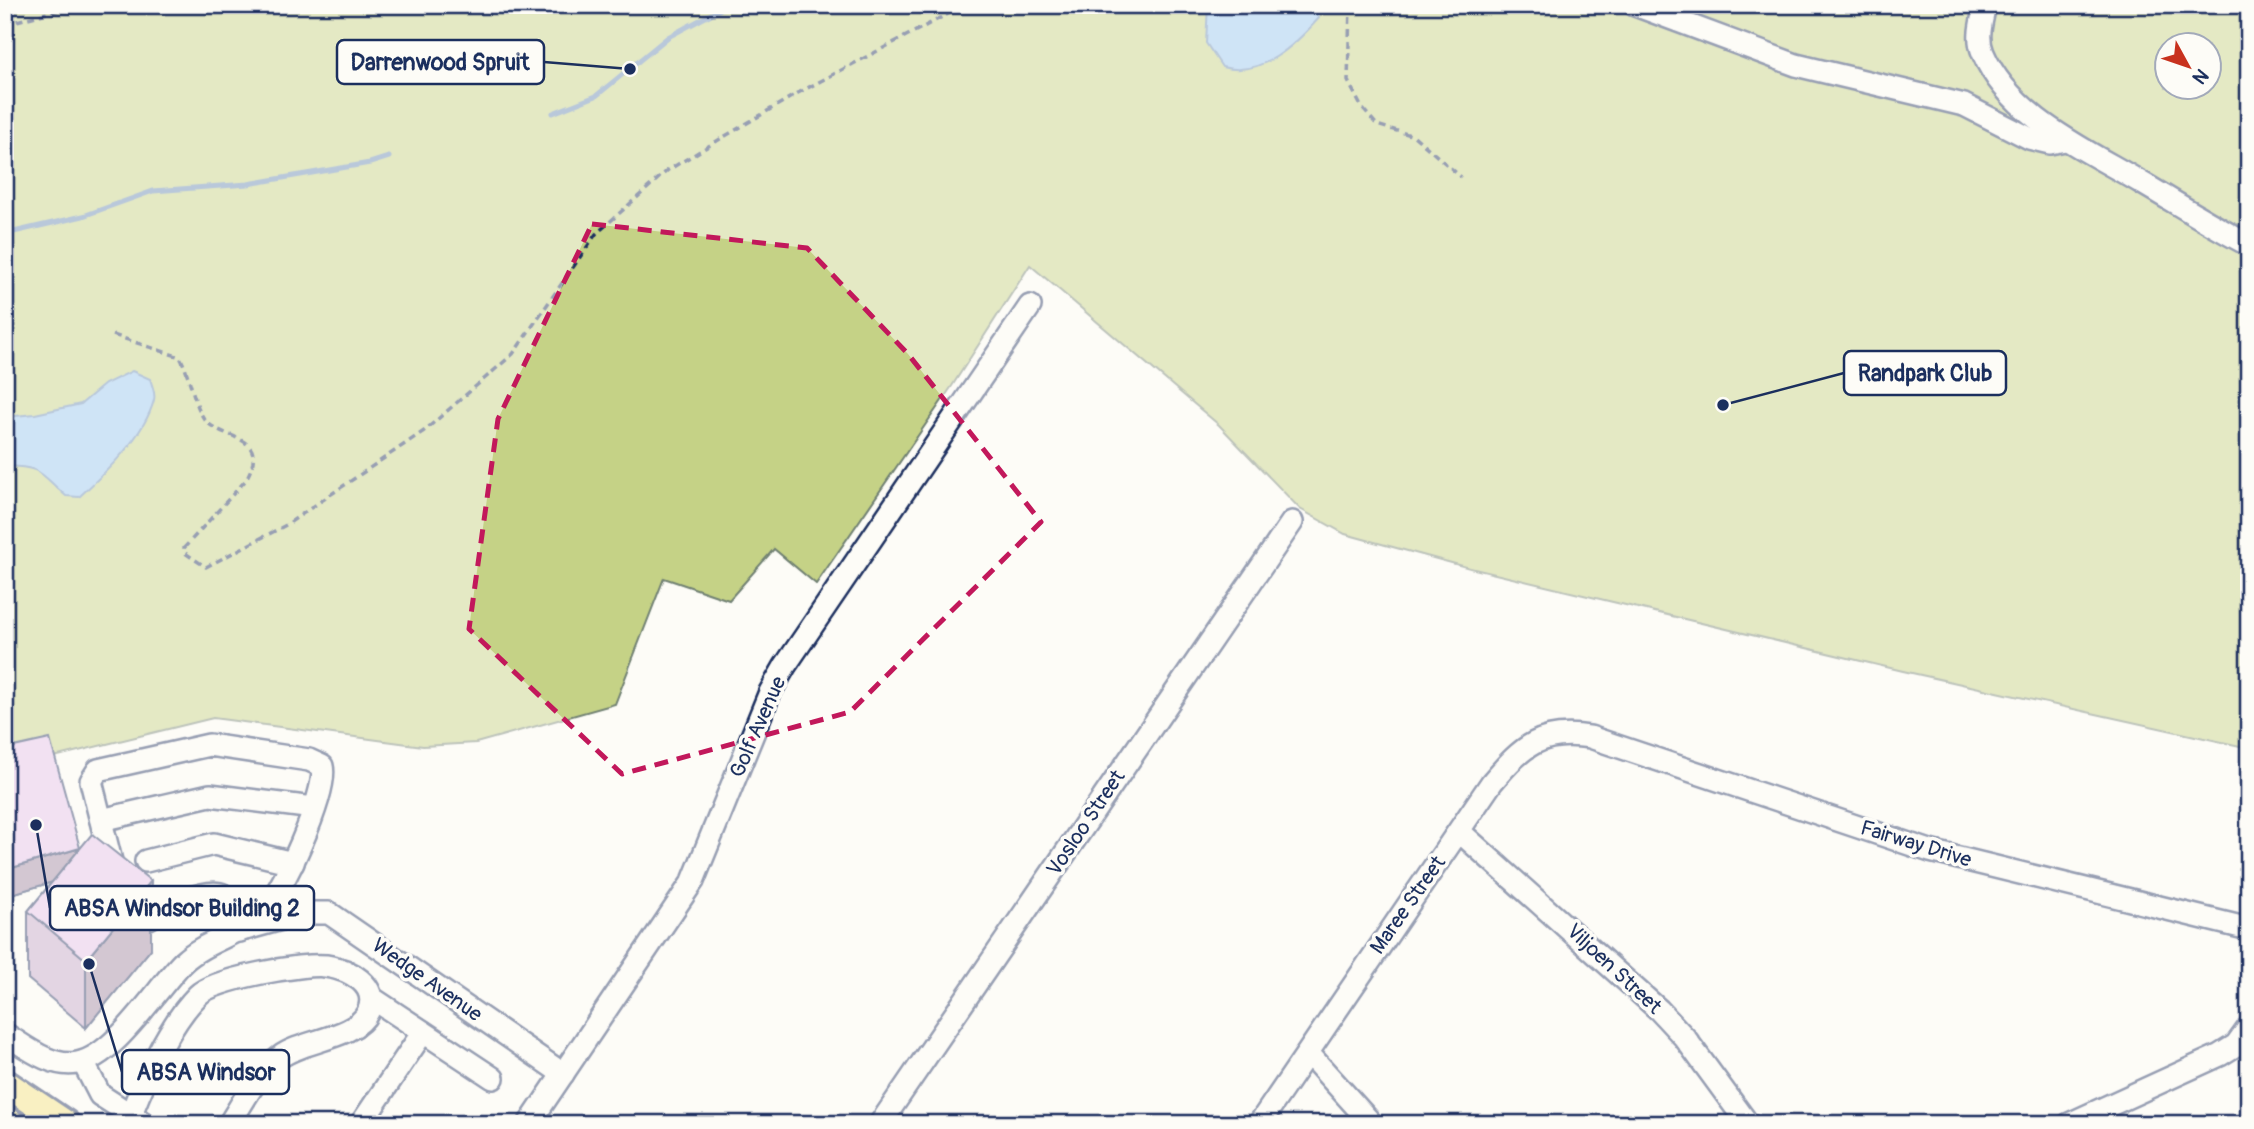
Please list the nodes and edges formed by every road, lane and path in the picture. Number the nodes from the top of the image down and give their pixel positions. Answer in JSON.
{"nodes":[{"id":1,"x":78,"y":5,"type":"edge"},
{"id":2,"x":965,"y":5,"type":"edge"},
{"id":3,"x":1350,"y":5,"type":"edge"},
{"id":4,"x":1635,"y":5,"type":"edge"},
{"id":5,"x":1985,"y":5,"type":"edge"},
{"id":6,"x":5,"y":24,"type":"edge"},
{"id":7,"x":2065,"y":140,"type":"junction"},
{"id":8,"x":1461,"y":177,"type":"dead end"},
{"id":9,"x":2249,"y":245,"type":"edge"},
{"id":10,"x":1030,"y":306,"type":"dead end"},
{"id":11,"x":113,"y":335,"type":"dead end"},
{"id":12,"x":1292,"y":522,"type":"dead end"},
{"id":13,"x":1590,"y":737,"type":"joint"},
{"id":14,"x":314,"y":808,"type":"junction"},
{"id":15,"x":101,"y":820,"type":"junction"},
{"id":16,"x":1460,"y":832,"type":"junction"},
{"id":17,"x":146,"y":861,"type":"dead end"},
{"id":18,"x":293,"y":863,"type":"junction"},
{"id":19,"x":119,"y":891,"type":"edge"},
{"id":20,"x":149,"y":918,"type":"edge"},
{"id":21,"x":2249,"y":929,"type":"edge"},
{"id":22,"x":240,"y":930,"type":"junction"},
{"id":23,"x":372,"y":998,"type":"junction"},
{"id":24,"x":2249,"y":1027,"type":"edge"},
{"id":25,"x":423,"y":1032,"type":"junction"},
{"id":26,"x":5,"y":1034,"type":"edge"},
{"id":27,"x":1308,"y":1053,"type":"junction"},
{"id":28,"x":83,"y":1062,"type":"junction"},
{"id":29,"x":563,"y":1074,"type":"junction"},
{"id":30,"x":492,"y":1078,"type":"dead end"},
{"id":31,"x":5,"y":1083,"type":"edge"},
{"id":32,"x":5,"y":1119,"type":"edge"},
{"id":33,"x":138,"y":1119,"type":"edge"},
{"id":34,"x":12,"y":1124,"type":"edge"},
{"id":35,"x":66,"y":1124,"type":"edge"},
{"id":36,"x":229,"y":1124,"type":"edge"},
{"id":37,"x":361,"y":1124,"type":"edge"},
{"id":38,"x":529,"y":1124,"type":"edge"},
{"id":39,"x":880,"y":1124,"type":"edge"},
{"id":40,"x":1259,"y":1124,"type":"edge"},
{"id":41,"x":1372,"y":1124,"type":"edge"},
{"id":42,"x":1748,"y":1124,"type":"edge"},
{"id":43,"x":2069,"y":1124,"type":"edge"}],
"edges":[{"from":1,"to":6,"type":"path"},
{"from":2,"to":11,"type":"path"},
{"from":3,"to":8,"type":"path"},
{"from":4,"to":7,"type":"street"},
{"from":5,"to":7,"type":"street"},
{"from":7,"to":9,"type":"street"},
{"from":10,"to":29,"type":"street","name":"Golf Avenue"},
{"from":12,"to":39,"type":"street","name":"Vosloo Street"},
{"from":13,"to":16,"type":"street","name":"Maree Street"},
{"from":13,"to":21,"type":"street","name":"Fairway Drive"},
{"from":14,"to":15,"type":"street"},
{"from":14,"to":15,"type":"street"},
{"from":14,"to":18,"type":"street"},
{"from":15,"to":19,"type":"street"},
{"from":16,"to":27,"type":"street","name":"Maree Street"},
{"from":16,"to":42,"type":"street","name":"Viljoen Street"},
{"from":17,"to":18,"type":"street"},
{"from":18,"to":22,"type":"street"},
{"from":20,"to":22,"type":"street"},
{"from":22,"to":28,"type":"street"},
{"from":22,"to":29,"type":"street","name":"Wedge Avenue"},
{"from":23,"to":25,"type":"street"},
{"from":23,"to":33,"type":"street"},
{"from":23,"to":36,"type":"street"},
{"from":24,"to":43,"type":"street"},
{"from":25,"to":30,"type":"street"},
{"from":25,"to":37,"type":"street"},
{"from":26,"to":28,"type":"street"},
{"from":27,"to":40,"type":"street","name":"Maree Street"},
{"from":27,"to":41,"type":"street"},
{"from":28,"to":33,"type":"street"},
{"from":29,"to":38,"type":"street","name":"Golf Avenue"},
{"from":31,"to":35,"type":"main road"},
{"from":32,"to":34,"type":"main road"}]}
